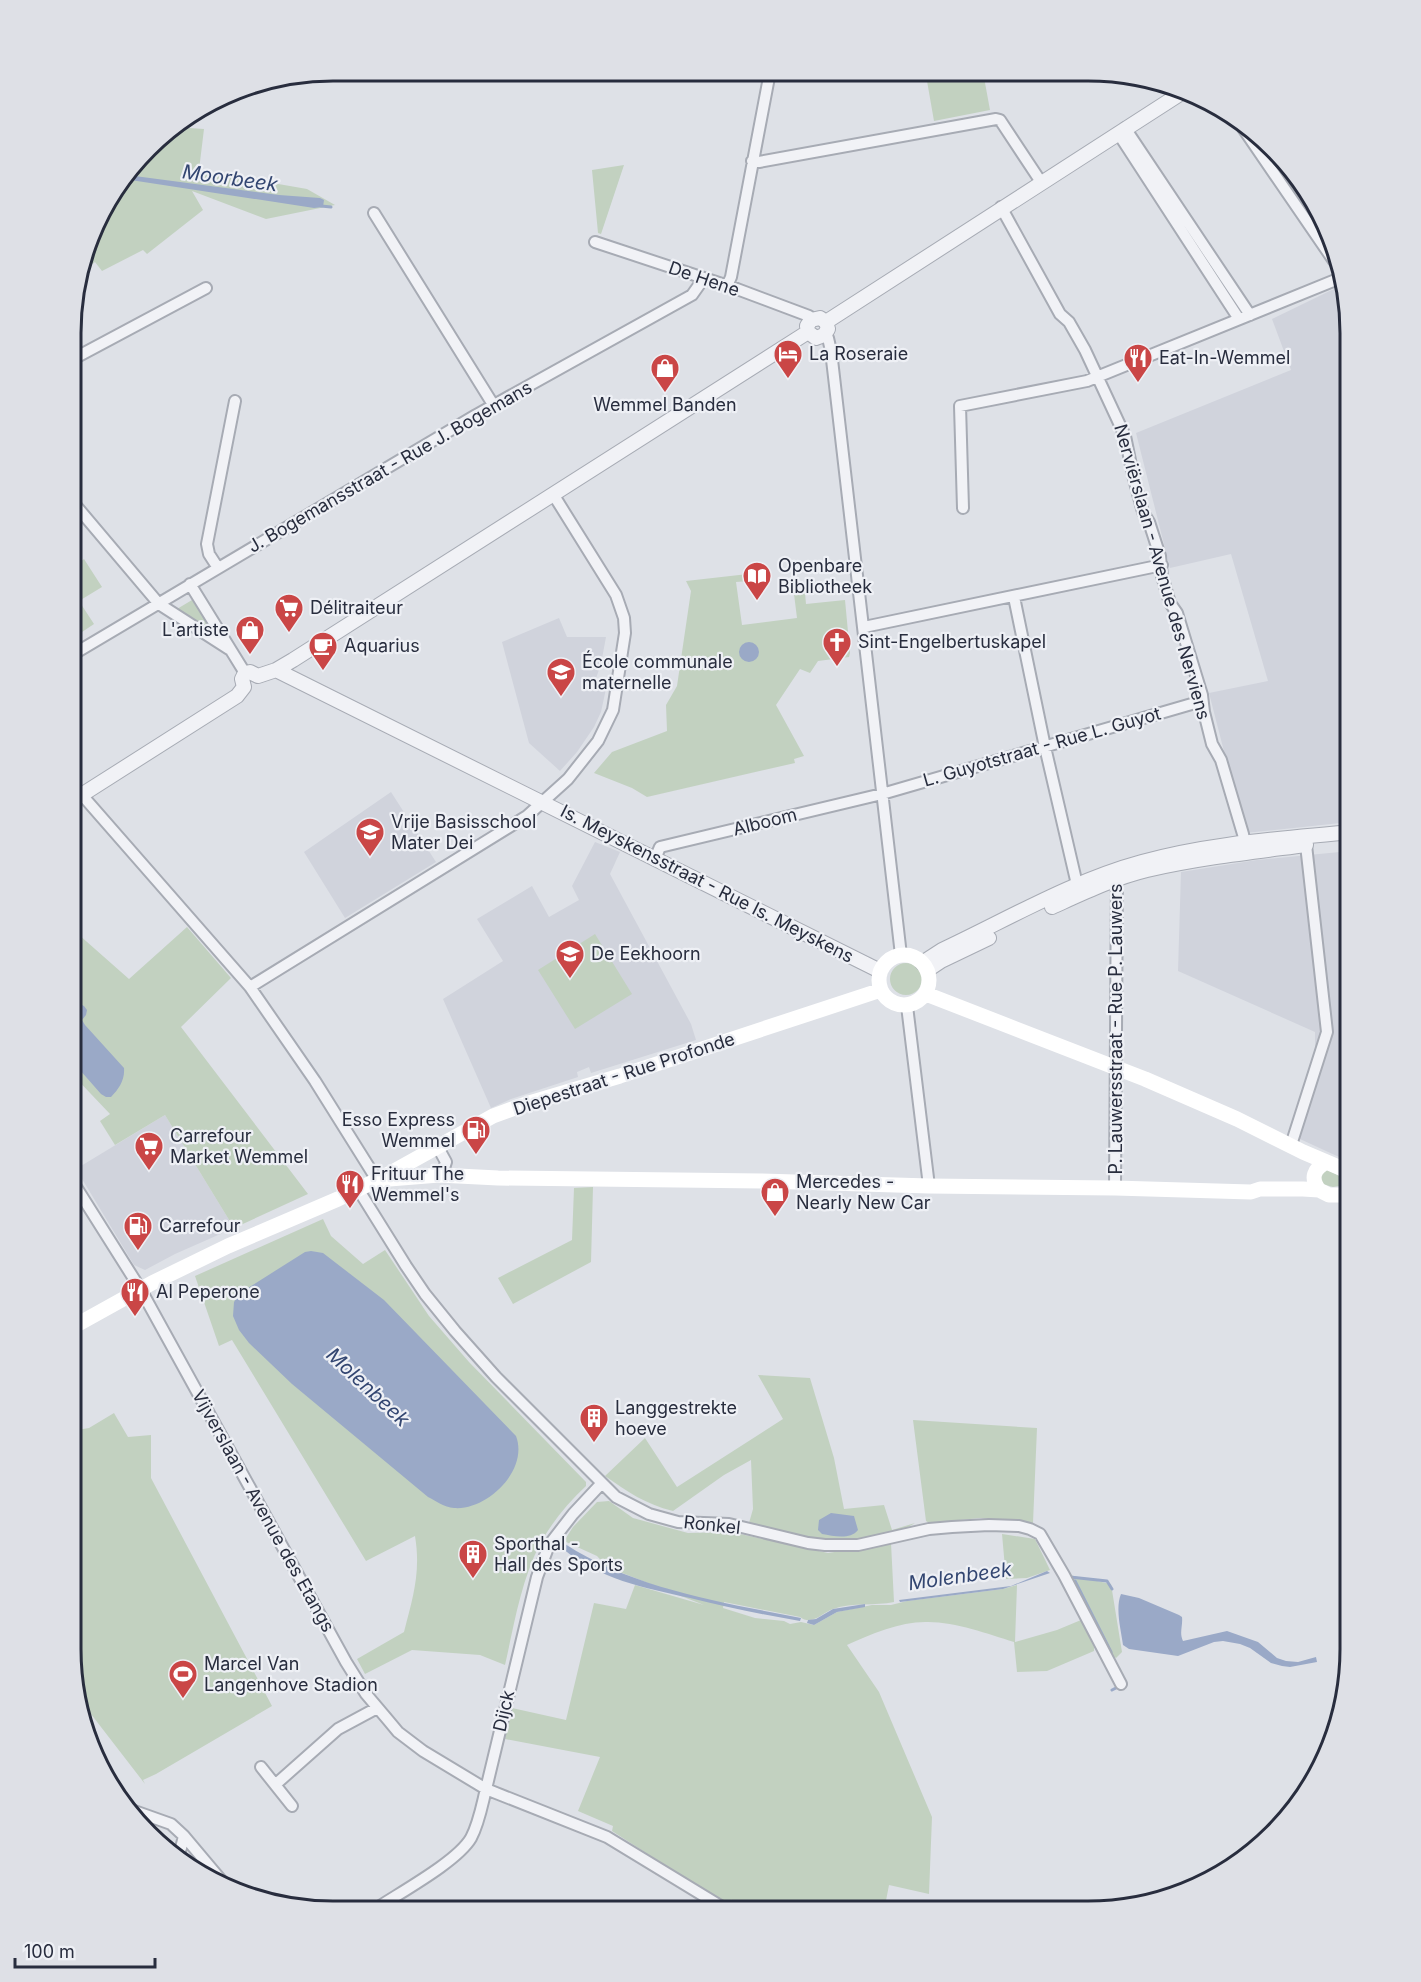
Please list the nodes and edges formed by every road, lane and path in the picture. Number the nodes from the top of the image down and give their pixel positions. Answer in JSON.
{"nodes":[{"id":1,"x":768,"y":81,"type":"edge"},
{"id":2,"x":1176,"y":97,"type":"edge"},
{"id":3,"x":1122,"y":131,"type":"junction"},
{"id":4,"x":1252,"y":142,"type":"edge"},
{"id":5,"x":752,"y":161,"type":"junction"},
{"id":6,"x":1041,"y":182,"type":"junction"},
{"id":7,"x":1001,"y":207,"type":"junction"},
{"id":8,"x":374,"y":213,"type":"dead end"},
{"id":9,"x":595,"y":242,"type":"dead end"},
{"id":10,"x":1326,"y":249,"type":"edge"},
{"id":11,"x":704,"y":278,"type":"junction"},
{"id":12,"x":1334,"y":281,"type":"edge"},
{"id":13,"x":727,"y":286,"type":"junction"},
{"id":14,"x":206,"y":288,"type":"dead end"},
{"id":15,"x":1244,"y":317,"type":"junction"},
{"id":16,"x":809,"y":326,"type":"junction"},
{"id":17,"x":825,"y":328,"type":"junction"},
{"id":18,"x":81,"y":355,"type":"edge"},
{"id":19,"x":1098,"y":376,"type":"junction"},
{"id":20,"x":235,"y":401,"type":"dead end"},
{"id":21,"x":494,"y":406,"type":"junction"},
{"id":22,"x":553,"y":494,"type":"junction"},
{"id":23,"x":963,"y":508,"type":"dead end"},
{"id":24,"x":81,"y":512,"type":"edge"},
{"id":25,"x":1162,"y":566,"type":"junction"},
{"id":26,"x":218,"y":568,"type":"junction"},
{"id":27,"x":190,"y":584,"type":"junction"},
{"id":28,"x":1014,"y":597,"type":"junction"},
{"id":29,"x":159,"y":604,"type":"junction"},
{"id":30,"x":864,"y":627,"type":"junction"},
{"id":31,"x":229,"y":649,"type":"junction"},
{"id":32,"x":81,"y":650,"type":"edge"},
{"id":33,"x":276,"y":670,"type":"junction"},
{"id":34,"x":249,"y":679,"type":"junction"},
{"id":35,"x":1202,"y":701,"type":"junction"},
{"id":36,"x":1045,"y":747,"type":"junction"},
{"id":37,"x":882,"y":794,"type":"junction"},
{"id":38,"x":81,"y":795,"type":"edge"},
{"id":39,"x":81,"y":802,"type":"edge"},
{"id":40,"x":544,"y":802,"type":"junction"},
{"id":41,"x":1340,"y":833,"type":"edge"},
{"id":42,"x":1340,"y":842,"type":"edge"},
{"id":43,"x":1306,"y":845,"type":"junction"},
{"id":44,"x":1246,"y":847,"type":"junction"},
{"id":45,"x":655,"y":859,"type":"junction"},
{"id":46,"x":1117,"y":875,"type":"junction"},
{"id":47,"x":1078,"y":890,"type":"junction"},
{"id":48,"x":901,"y":955,"type":"junction"},
{"id":49,"x":925,"y":966,"type":"junction"},
{"id":50,"x":880,"y":971,"type":"junction"},
{"id":51,"x":250,"y":987,"type":"junction"},
{"id":52,"x":881,"y":990,"type":"junction"},
{"id":53,"x":926,"y":994,"type":"junction"},
{"id":54,"x":908,"y":1006,"type":"junction"},
{"id":55,"x":1116,"y":1066,"type":"junction"},
{"id":56,"x":1291,"y":1144,"type":"junction"},
{"id":57,"x":433,"y":1149,"type":"junction"},
{"id":58,"x":415,"y":1160,"type":"junction"},
{"id":59,"x":1326,"y":1162,"type":"junction"},
{"id":60,"x":1340,"y":1168,"type":"edge"},
{"id":61,"x":431,"y":1175,"type":"junction"},
{"id":62,"x":377,"y":1180,"type":"junction"},
{"id":63,"x":929,"y":1186,"type":"junction"},
{"id":64,"x":1115,"y":1188,"type":"junction"},
{"id":65,"x":358,"y":1189,"type":"junction"},
{"id":66,"x":1319,"y":1190,"type":"junction"},
{"id":67,"x":81,"y":1195,"type":"edge"},
{"id":68,"x":1340,"y":1195,"type":"edge"},
{"id":69,"x":141,"y":1290,"type":"junction"},
{"id":70,"x":81,"y":1323,"type":"edge"},
{"id":71,"x":601,"y":1484,"type":"junction"},
{"id":72,"x":1120,"y":1684,"type":"dead end"},
{"id":73,"x":377,"y":1708,"type":"junction"},
{"id":74,"x":261,"y":1767,"type":"dead end"},
{"id":75,"x":276,"y":1784,"type":"junction"},
{"id":76,"x":486,"y":1789,"type":"junction"},
{"id":77,"x":292,"y":1806,"type":"dead end"},
{"id":78,"x":142,"y":1814,"type":"edge"},
{"id":79,"x":184,"y":1836,"type":"junction"},
{"id":80,"x":180,"y":1849,"type":"edge"},
{"id":81,"x":213,"y":1870,"type":"edge"},
{"id":82,"x":387,"y":1901,"type":"edge"},
{"id":83,"x":711,"y":1901,"type":"edge"}],
"edges":[{"from":1,"to":5,"type":"street"},
{"from":2,"to":3,"type":"street"},
{"from":3,"to":6,"type":"street"},
{"from":3,"to":15,"type":"street"},
{"from":4,"to":10,"type":"street"},
{"from":5,"to":6,"type":"street"},
{"from":5,"to":13,"type":"street"},
{"from":6,"to":7,"type":"street"},
{"from":7,"to":17,"type":"street"},
{"from":7,"to":19,"type":"street","name":"Nerviërslaan - Avenue des Nerviens"},
{"from":8,"to":21,"type":"street"},
{"from":9,"to":11,"type":"street","name":"De Hene"},
{"from":11,"to":13,"type":"street","name":"De Hene"},
{"from":11,"to":21,"type":"street","name":"J. Bogemansstraat - Rue J. Bogemans"},
{"from":12,"to":15,"type":"street"},
{"from":13,"to":16,"type":"street","name":"De Hene"},
{"from":14,"to":18,"type":"street"},
{"from":15,"to":19,"type":"street"},
{"from":16,"to":17,"type":"street"},
{"from":16,"to":22,"type":"street"},
{"from":17,"to":30,"type":"street"},
{"from":19,"to":23,"type":"street"},
{"from":19,"to":25,"type":"street","name":"Nerviërslaan - Avenue des Nerviens"},
{"from":20,"to":26,"type":"street"},
{"from":21,"to":26,"type":"street","name":"J. Bogemansstraat - Rue J. Bogemans"},
{"from":22,"to":33,"type":"street"},
{"from":22,"to":40,"type":"street"},
{"from":24,"to":29,"type":"street"},
{"from":25,"to":28,"type":"street"},
{"from":25,"to":35,"type":"street","name":"Nerviërslaan - Avenue des Nerviens"},
{"from":26,"to":27,"type":"street","name":"J. Bogemansstraat - Rue J. Bogemans"},
{"from":27,"to":29,"type":"street","name":"J. Bogemansstraat - Rue J. Bogemans"},
{"from":27,"to":31,"type":"street"},
{"from":28,"to":30,"type":"street"},
{"from":28,"to":36,"type":"street"},
{"from":29,"to":31,"type":"street"},
{"from":29,"to":32,"type":"street","name":"J. Bogemansstraat - Rue J. Bogemans"},
{"from":30,"to":37,"type":"street"},
{"from":31,"to":34,"type":"street"},
{"from":33,"to":34,"type":"street"},
{"from":33,"to":40,"type":"street","name":"Is. Meyskensstraat - Rue Is. Meyskens"},
{"from":34,"to":38,"type":"street"},
{"from":35,"to":36,"type":"street","name":"L. Guyotstraat - Rue L. Guyot"},
{"from":35,"to":44,"type":"street","name":"Nerviërslaan - Avenue des Nerviens"},
{"from":36,"to":37,"type":"street","name":"L. Guyotstraat - Rue L. Guyot"},
{"from":36,"to":47,"type":"street"},
{"from":37,"to":45,"type":"street","name":"Alboom"},
{"from":37,"to":48,"type":"street"},
{"from":39,"to":51,"type":"street"},
{"from":40,"to":45,"type":"street","name":"Is. Meyskensstraat - Rue Is. Meyskens"},
{"from":40,"to":51,"type":"street"},
{"from":41,"to":44,"type":"street"},
{"from":42,"to":43,"type":"street"},
{"from":43,"to":44,"type":"street"},
{"from":43,"to":56,"type":"street"},
{"from":44,"to":46,"type":"street"},
{"from":45,"to":50,"type":"street","name":"Is. Meyskensstraat - Rue Is. Meyskens"},
{"from":46,"to":47,"type":"street"},
{"from":46,"to":55,"type":"street","name":"P. Lauwersstraat - Rue P. Lauwers"},
{"from":47,"to":49,"type":"street"},
{"from":48,"to":49,"type":"main road"},
{"from":48,"to":50,"type":"main road"},
{"from":49,"to":53,"type":"main road"},
{"from":50,"to":52,"type":"main road"},
{"from":51,"to":62,"type":"street"},
{"from":52,"to":54,"type":"main road"},
{"from":52,"to":57,"type":"main road","name":"Diepestraat - Rue Profonde"},
{"from":53,"to":54,"type":"main road"},
{"from":53,"to":55,"type":"main road"},
{"from":54,"to":63,"type":"street"},
{"from":55,"to":56,"type":"main road"},
{"from":55,"to":64,"type":"street","name":"P. Lauwersstraat - Rue P. Lauwers"},
{"from":56,"to":59,"type":"main road"},
{"from":57,"to":58,"type":"main road","name":"Diepestraat - Rue Profonde"},
{"from":57,"to":61,"type":"street"},
{"from":58,"to":61,"type":"street"},
{"from":58,"to":62,"type":"main road","name":"Diepestraat - Rue Profonde"},
{"from":59,"to":60,"type":"main road"},
{"from":59,"to":66,"type":"main road"},
{"from":61,"to":62,"type":"main road"},
{"from":61,"to":63,"type":"main road"},
{"from":62,"to":65,"type":"main road","name":"Diepestraat - Rue Profonde"},
{"from":63,"to":64,"type":"main road"},
{"from":64,"to":66,"type":"main road"},
{"from":65,"to":69,"type":"main road","name":"Diepestraat - Rue Profonde"},
{"from":65,"to":71,"type":"street","name":"Ronkel"},
{"from":66,"to":68,"type":"main road"},
{"from":67,"to":69,"type":"street","name":"Vijverslaan - Avenue des Etangs"},
{"from":69,"to":70,"type":"main road","name":"Diepestraat - Rue Profonde"},
{"from":69,"to":73,"type":"street","name":"Vijverslaan - Avenue des Etangs"},
{"from":71,"to":72,"type":"street","name":"Ronkel"},
{"from":71,"to":76,"type":"street","name":"Dijck"},
{"from":73,"to":75,"type":"street"},
{"from":73,"to":76,"type":"street","name":"Vijverslaan - Avenue des Etangs"},
{"from":74,"to":75,"type":"street"},
{"from":75,"to":77,"type":"street"},
{"from":76,"to":82,"type":"street","name":"Dijck"},
{"from":76,"to":83,"type":"street","name":"Vijverslaan - Avenue des Etangs"},
{"from":78,"to":79,"type":"street"},
{"from":79,"to":80,"type":"street"},
{"from":79,"to":81,"type":"street"}]}
